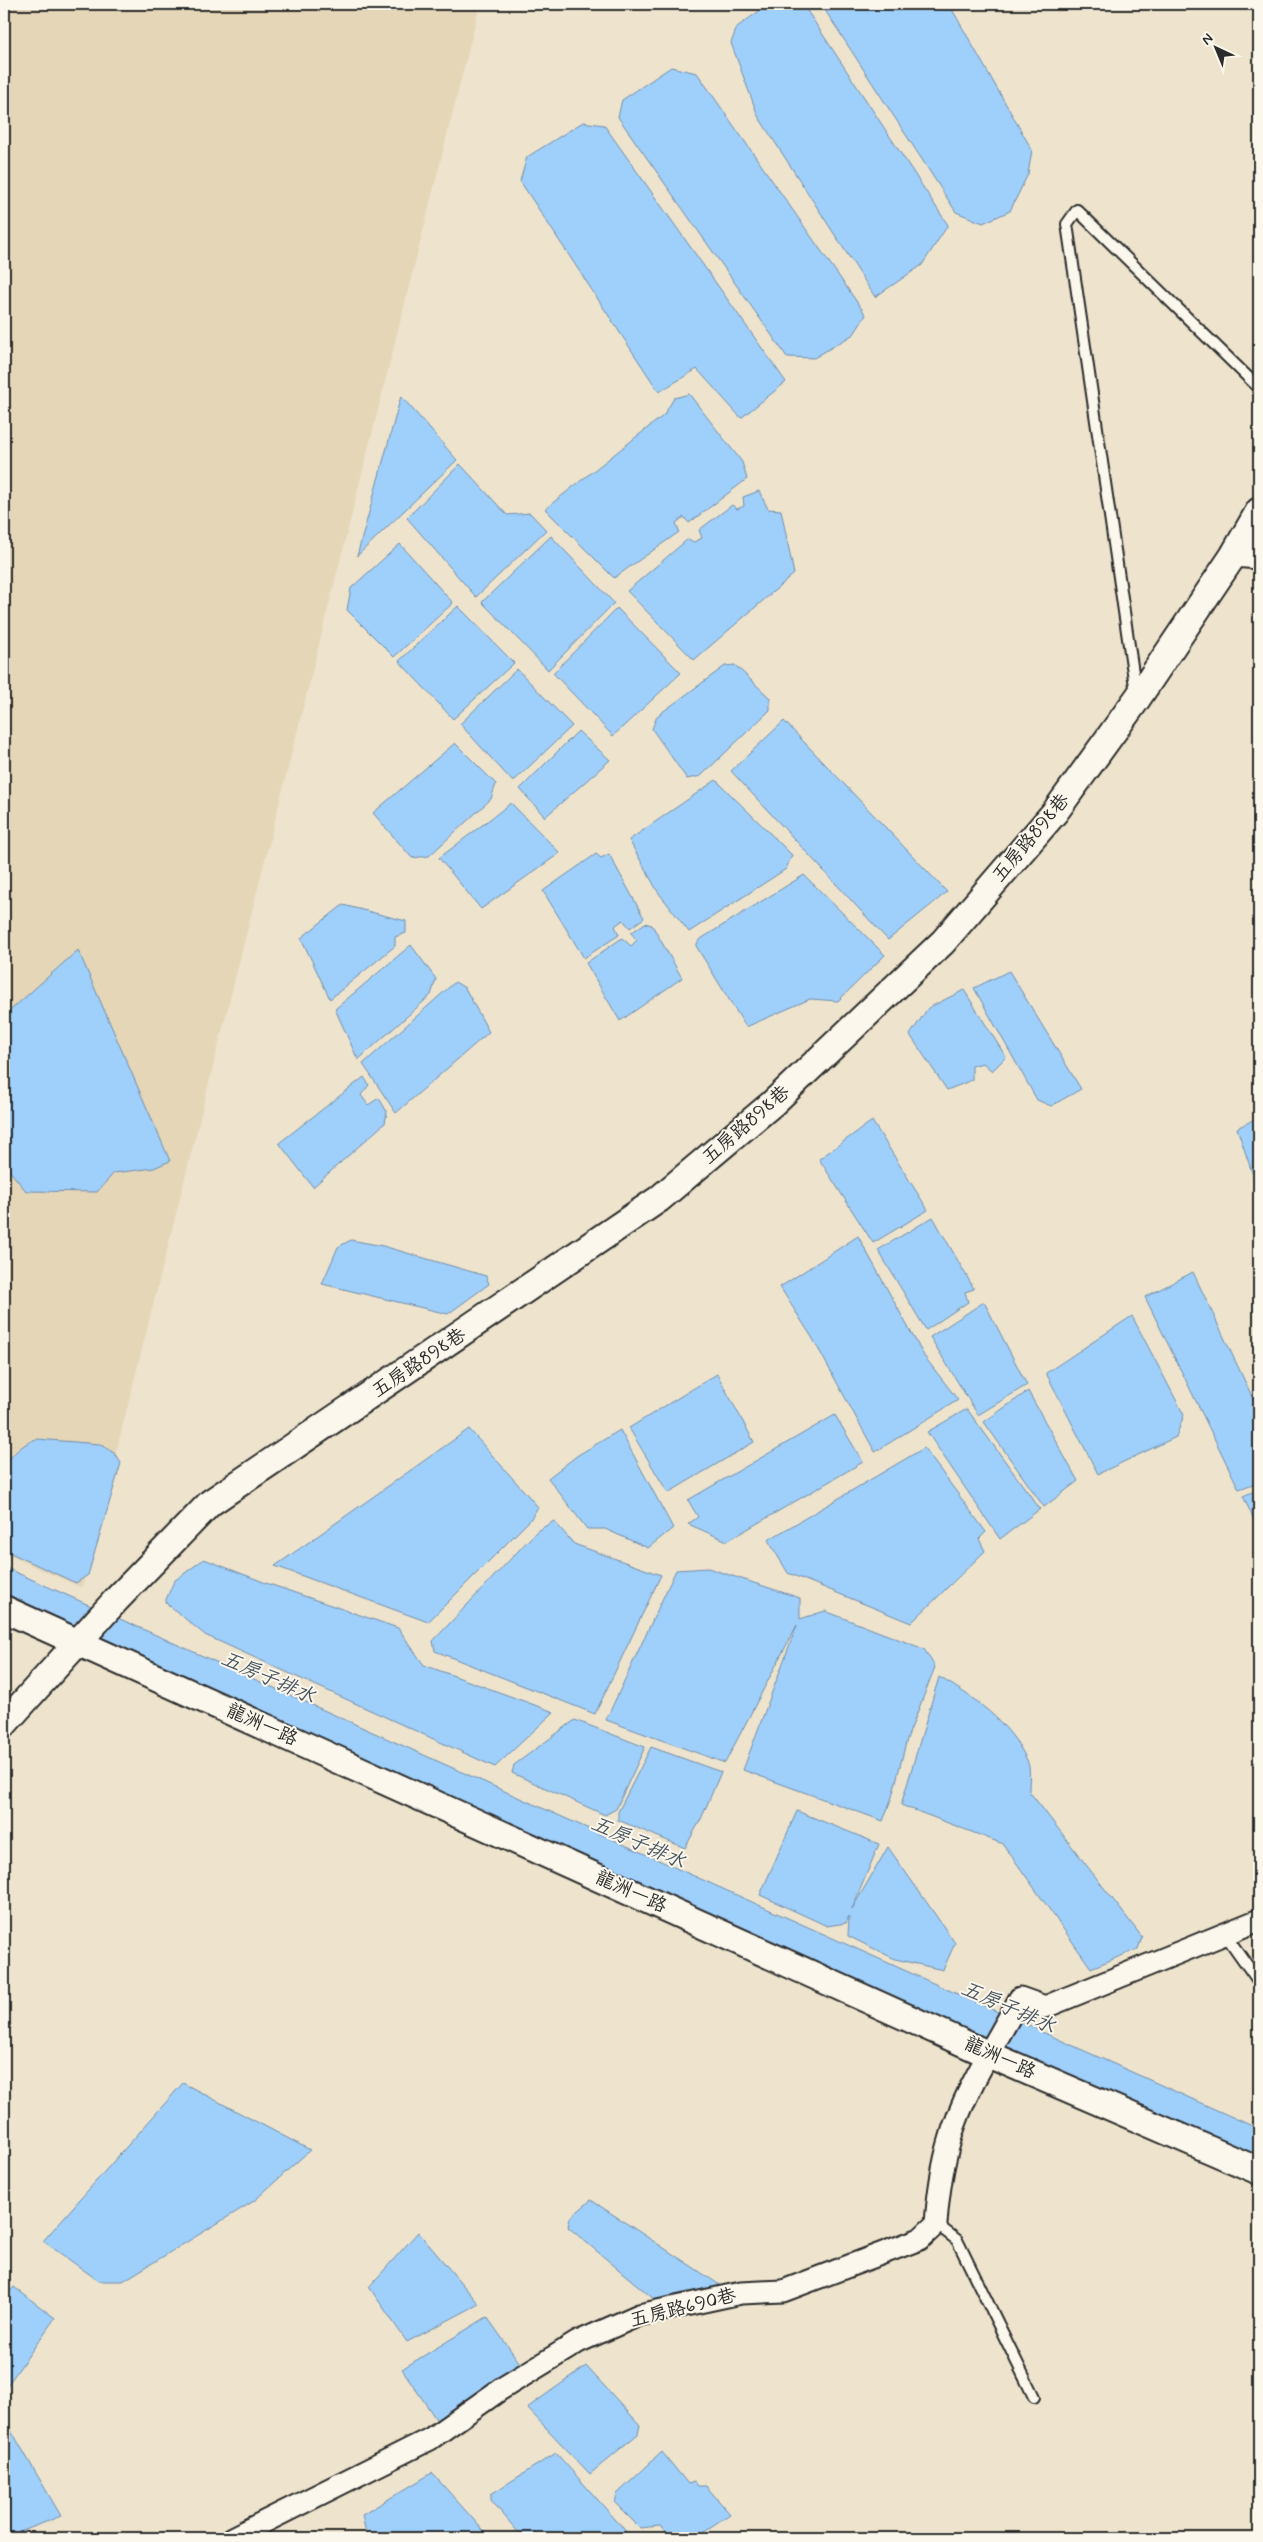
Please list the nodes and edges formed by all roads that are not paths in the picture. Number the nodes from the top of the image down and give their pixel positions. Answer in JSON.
{"nodes":[{"id":1,"x":1259,"y":388,"type":"edge"},
{"id":2,"x":1259,"y":511,"type":"edge"},
{"id":3,"x":1233,"y":556,"type":"junction"},
{"id":4,"x":1259,"y":558,"type":"edge"},
{"id":5,"x":1136,"y":699,"type":"junction"},
{"id":6,"x":4,"y":1609,"type":"edge"},
{"id":7,"x":78,"y":1642,"type":"junction"},
{"id":8,"x":4,"y":1724,"type":"edge"},
{"id":9,"x":1259,"y":1920,"type":"edge"},
{"id":10,"x":1224,"y":1934,"type":"junction"},
{"id":11,"x":1259,"y":1982,"type":"edge"},
{"id":12,"x":990,"y":2055,"type":"junction"},
{"id":13,"x":1259,"y":2171,"type":"edge"},
{"id":14,"x":936,"y":2224,"type":"junction"},
{"id":15,"x":1034,"y":2397,"type":"dead end"},
{"id":16,"x":232,"y":2538,"type":"edge"}],
"edges":[{"from":1,"to":5,"type":"lane"},
{"from":2,"to":3,"type":"street","name":"五房路898巷"},
{"from":3,"to":4,"type":"street"},
{"from":3,"to":5,"type":"street","name":"五房路898巷"},
{"from":5,"to":7,"type":"street","name":"五房路898巷"},
{"from":6,"to":7,"type":"street","name":"龍洲一路"},
{"from":7,"to":8,"type":"street"},
{"from":7,"to":12,"type":"street","name":"龍洲一路"},
{"from":9,"to":10,"type":"street"},
{"from":10,"to":11,"type":"lane"},
{"from":10,"to":12,"type":"street"},
{"from":12,"to":13,"type":"street","name":"龍洲一路"},
{"from":12,"to":14,"type":"street"},
{"from":14,"to":15,"type":"lane"},
{"from":14,"to":16,"type":"street","name":"五房路690巷"}]}
